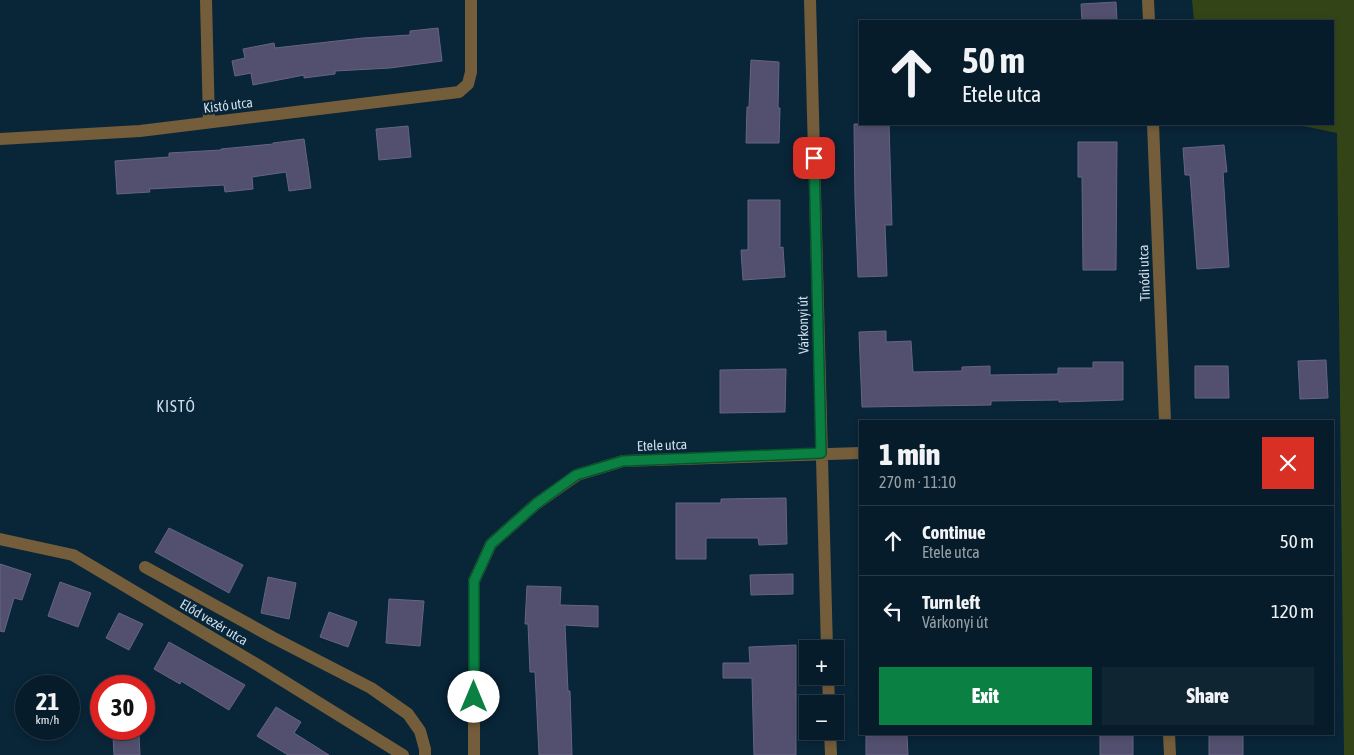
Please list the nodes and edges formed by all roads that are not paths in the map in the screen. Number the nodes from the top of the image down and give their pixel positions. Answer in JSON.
{"nodes":[{"id":1,"x":206,"y":0,"type":"edge"},
{"id":2,"x":471,"y":0,"type":"edge"},
{"id":3,"x":810,"y":0,"type":"edge"},
{"id":4,"x":1148,"y":0,"type":"edge"},
{"id":5,"x":1149,"y":20,"type":"edge"},
{"id":6,"x":209,"y":122,"type":"junction"},
{"id":7,"x":1153,"y":125,"type":"edge"},
{"id":8,"x":0,"y":139,"type":"edge"},
{"id":9,"x":1165,"y":420,"type":"edge"},
{"id":10,"x":821,"y":453,"type":"junction"},
{"id":11,"x":859,"y":453,"type":"edge"},
{"id":12,"x":0,"y":539,"type":"edge"},
{"id":13,"x":146,"y":567,"type":"dead end"},
{"id":14,"x":827,"y":640,"type":"edge"},
{"id":15,"x":1169,"y":735,"type":"edge"},
{"id":16,"x":830,"y":740,"type":"edge"},
{"id":17,"x":403,"y":755,"type":"edge"},
{"id":18,"x":425,"y":755,"type":"edge"},
{"id":19,"x":474,"y":755,"type":"edge"},
{"id":20,"x":831,"y":755,"type":"edge"},
{"id":21,"x":1170,"y":755,"type":"edge"}],
"edges":[{"from":1,"to":6,"type":"street"},
{"from":2,"to":6,"type":"street","name":"Kistó utca"},
{"from":3,"to":10,"type":"street","name":"Várkonyi út"},
{"from":4,"to":5,"type":"street"},
{"from":6,"to":8,"type":"street","name":"Kistó utca"},
{"from":7,"to":9,"type":"street","name":"Tinódi utca"},
{"from":10,"to":11,"type":"street","name":"Etele utca"},
{"from":10,"to":14,"type":"street","name":"Várkonyi út"},
{"from":10,"to":19,"type":"street","name":"Etele utca"},
{"from":12,"to":17,"type":"street","name":"Előd vezér utca"},
{"from":13,"to":18,"type":"street"},
{"from":15,"to":21,"type":"street"},
{"from":16,"to":20,"type":"street"}]}
